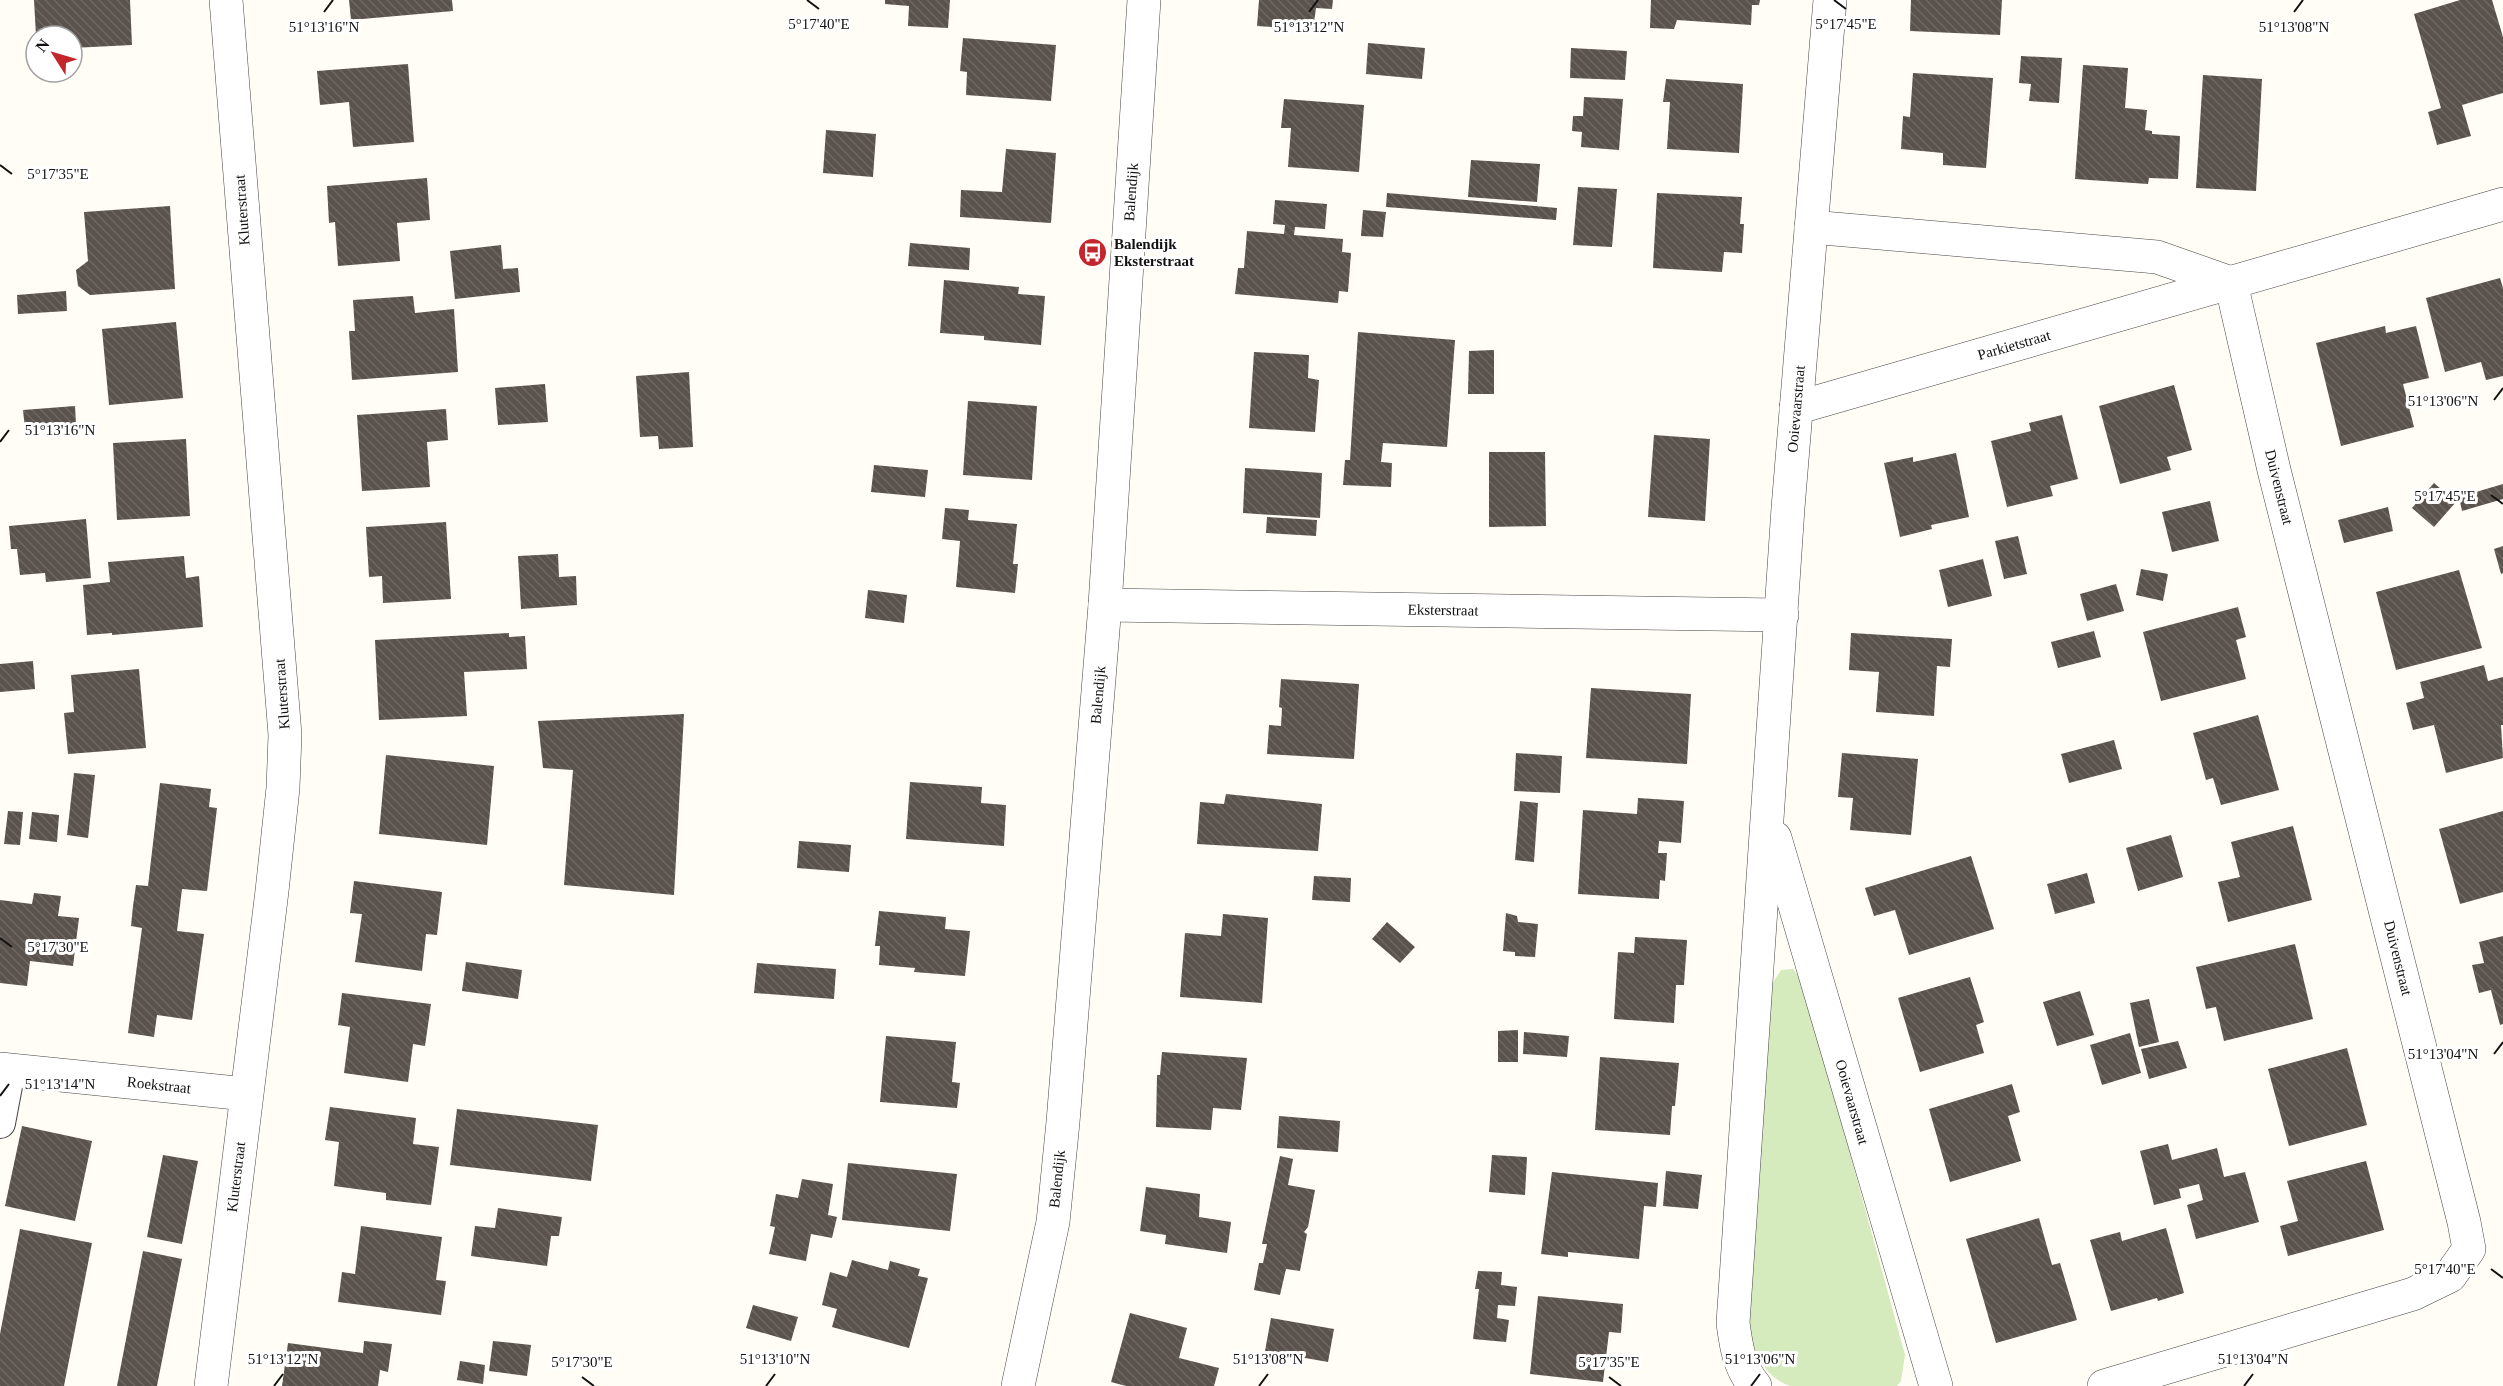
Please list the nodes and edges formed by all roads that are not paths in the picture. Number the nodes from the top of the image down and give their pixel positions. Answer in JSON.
{"nodes":[{"id":1,"x":226,"y":0,"type":"edge"},
{"id":2,"x":1144,"y":0,"type":"edge"},
{"id":3,"x":1830,"y":0,"type":"edge"},
{"id":4,"x":2503,"y":204,"type":"edge"},
{"id":5,"x":1811,"y":227,"type":"junction"},
{"id":6,"x":2231,"y":282,"type":"junction"},
{"id":7,"x":1796,"y":408,"type":"junction"},
{"id":8,"x":1105,"y":605,"type":"junction"},
{"id":9,"x":1782,"y":615,"type":"junction"},
{"id":10,"x":1769,"y":818,"type":"junction"},
{"id":11,"x":5,"y":1069,"type":"edge"},
{"id":12,"x":246,"y":1094,"type":"junction"},
{"id":13,"x":0,"y":1123,"type":"edge"},
{"id":14,"x":211,"y":1386,"type":"edge"},
{"id":15,"x":1018,"y":1386,"type":"edge"},
{"id":16,"x":1755,"y":1386,"type":"edge"},
{"id":17,"x":1936,"y":1386,"type":"edge"},
{"id":18,"x":2104,"y":1386,"type":"edge"}],
"edges":[{"from":1,"to":12,"type":"street","name":"Kluterstraat"},
{"from":2,"to":8,"type":"street","name":"Balendijk"},
{"from":3,"to":5,"type":"street","name":"Ooievaarstraat"},
{"from":4,"to":6,"type":"street","name":"Parkietstraat"},
{"from":5,"to":6,"type":"street"},
{"from":5,"to":7,"type":"street","name":"Ooievaarstraat"},
{"from":6,"to":7,"type":"street","name":"Parkietstraat"},
{"from":6,"to":18,"type":"street","name":"Duivenstraat"},
{"from":7,"to":9,"type":"street","name":"Ooievaarstraat"},
{"from":8,"to":9,"type":"street","name":"Eksterstraat"},
{"from":8,"to":15,"type":"street","name":"Balendijk"},
{"from":9,"to":10,"type":"street","name":"Ooievaarstraat"},
{"from":10,"to":16,"type":"street","name":"Ooievaarstraat"},
{"from":10,"to":17,"type":"street","name":"Ooievaarstraat"},
{"from":11,"to":12,"type":"street","name":"Roekstraat"},
{"from":11,"to":13,"type":"street"},
{"from":12,"to":14,"type":"street","name":"Kluterstraat"}]}
